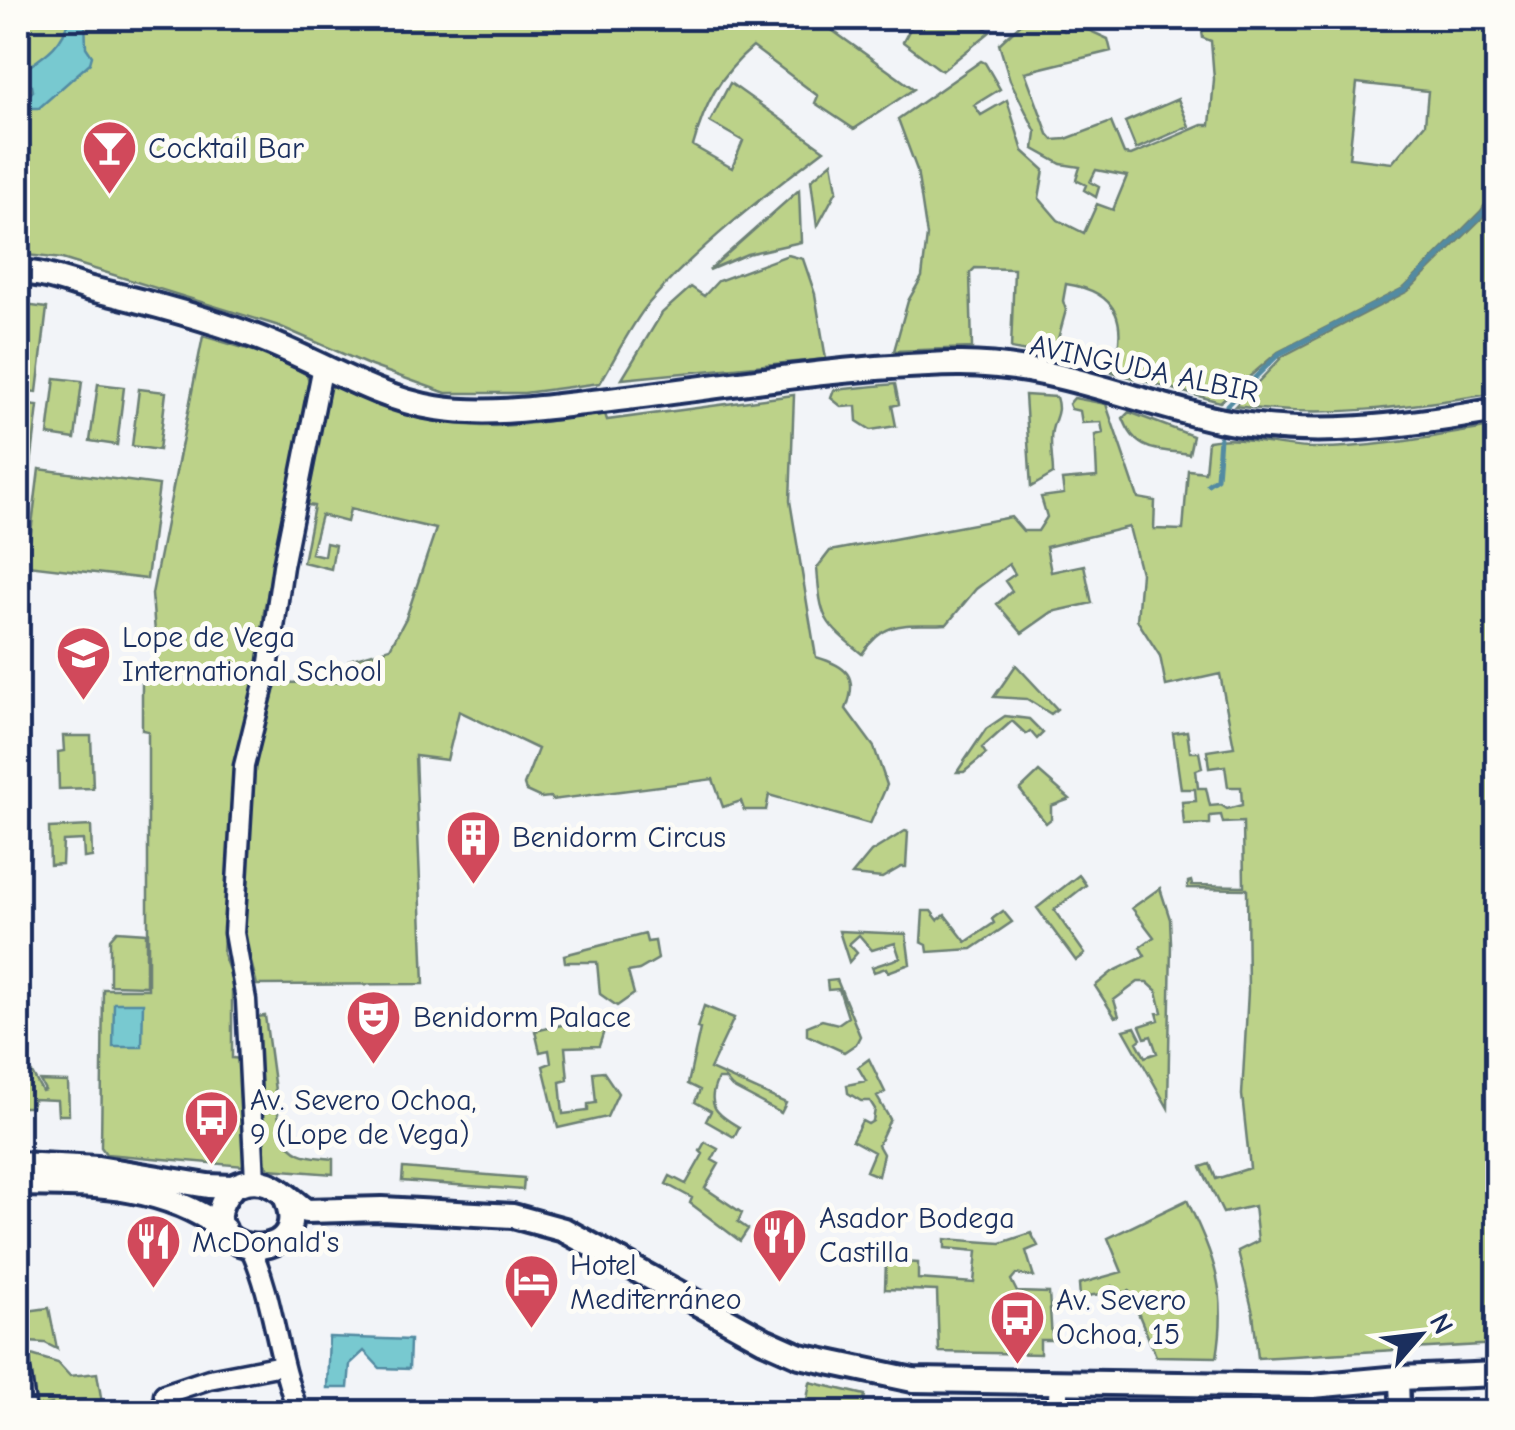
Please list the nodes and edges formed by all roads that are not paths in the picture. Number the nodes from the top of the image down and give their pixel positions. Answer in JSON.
{"nodes":[{"id":1,"x":18,"y":273,"type":"edge"},
{"id":2,"x":324,"y":366,"type":"junction"},
{"id":3,"x":1498,"y":410,"type":"edge"},
{"id":4,"x":18,"y":1164,"type":"edge"},
{"id":5,"x":244,"y":1183,"type":"junction"},
{"id":6,"x":18,"y":1184,"type":"edge"},
{"id":7,"x":284,"y":1194,"type":"junction"},
{"id":8,"x":306,"y":1211,"type":"junction"},
{"id":9,"x":224,"y":1228,"type":"junction"},
{"id":10,"x":281,"y":1235,"type":"junction"},
{"id":11,"x":250,"y":1249,"type":"junction"},
{"id":12,"x":266,"y":1282,"type":"junction"},
{"id":13,"x":18,"y":1355,"type":"edge"},
{"id":14,"x":282,"y":1365,"type":"junction"},
{"id":15,"x":1498,"y":1374,"type":"edge"},
{"id":16,"x":1399,"y":1378,"type":"junction"},
{"id":17,"x":1059,"y":1384,"type":"junction"},
{"id":18,"x":164,"y":1394,"type":"dead end"},
{"id":19,"x":26,"y":1412,"type":"edge"},
{"id":20,"x":299,"y":1412,"type":"edge"},
{"id":21,"x":1057,"y":1412,"type":"edge"},
{"id":22,"x":1400,"y":1412,"type":"edge"}],
"edges":[{"from":1,"to":2,"type":"street","name":"AVINGUDA ALBIR"},
{"from":2,"to":3,"type":"street","name":"AVINGUDA ALBIR"},
{"from":2,"to":5,"type":"street"},
{"from":4,"to":5,"type":"street"},
{"from":5,"to":7,"type":"street"},
{"from":5,"to":9,"type":"street"},
{"from":6,"to":9,"type":"street"},
{"from":7,"to":8,"type":"street"},
{"from":7,"to":10,"type":"street"},
{"from":8,"to":10,"type":"street"},
{"from":8,"to":17,"type":"street"},
{"from":9,"to":11,"type":"street"},
{"from":10,"to":11,"type":"street"},
{"from":10,"to":12,"type":"street"},
{"from":11,"to":12,"type":"street"},
{"from":12,"to":14,"type":"street"},
{"from":13,"to":19,"type":"street"},
{"from":14,"to":18,"type":"street"},
{"from":14,"to":20,"type":"street"},
{"from":15,"to":16,"type":"street"},
{"from":16,"to":17,"type":"street"},
{"from":16,"to":22,"type":"street"},
{"from":17,"to":21,"type":"street"}]}
